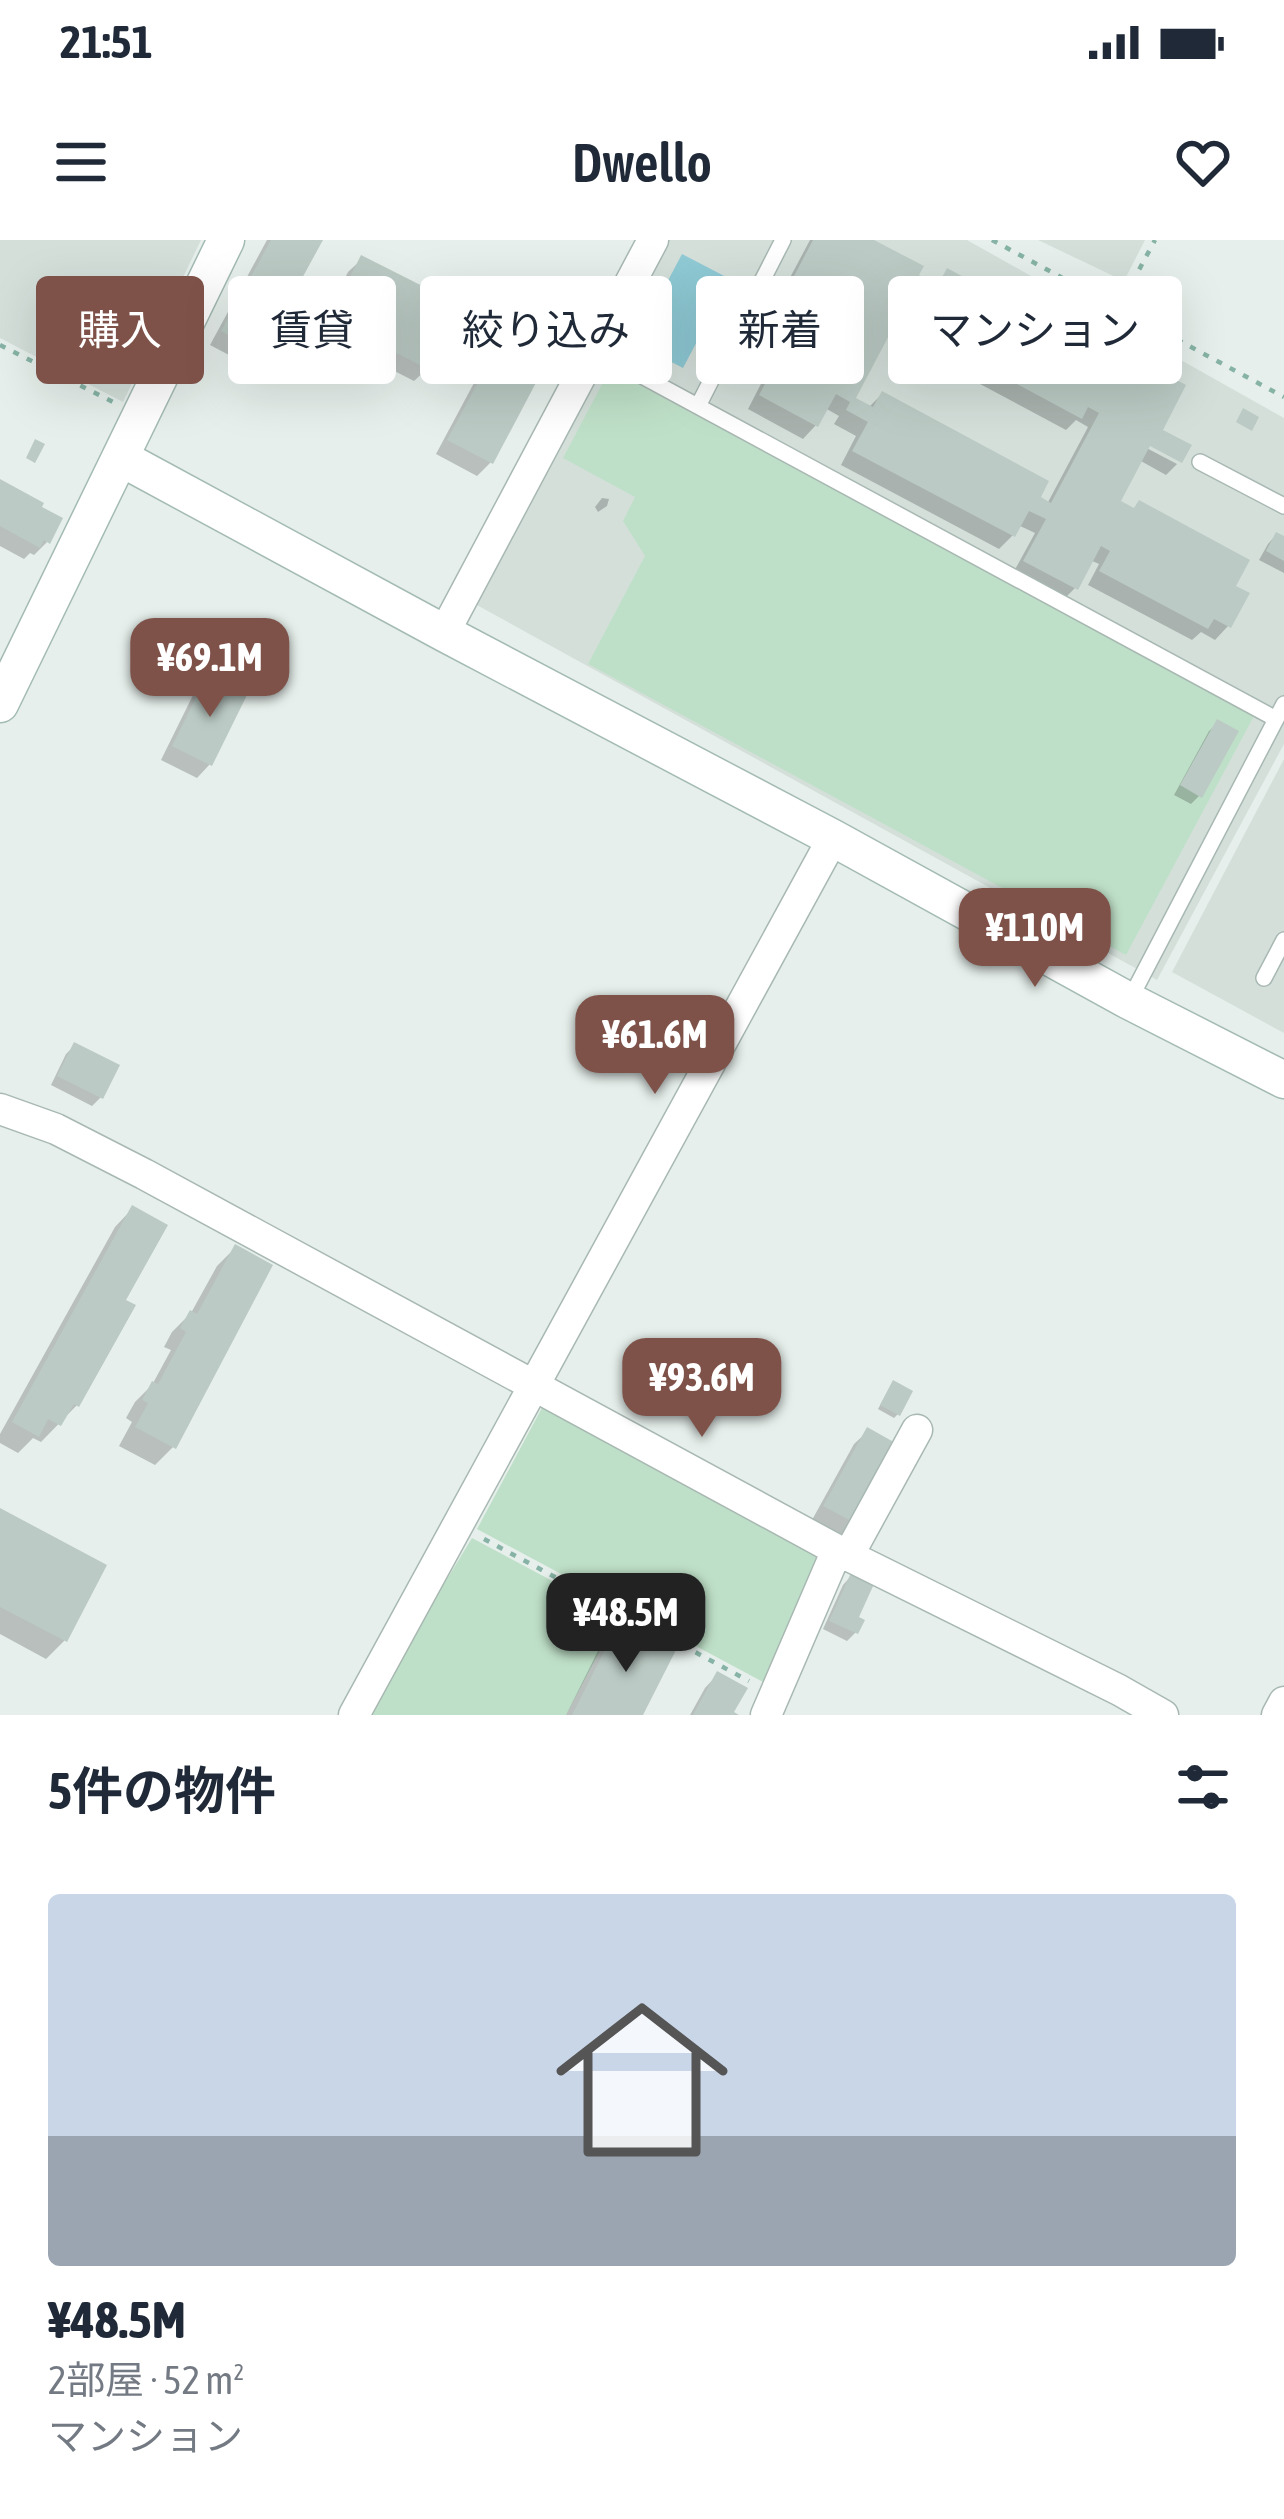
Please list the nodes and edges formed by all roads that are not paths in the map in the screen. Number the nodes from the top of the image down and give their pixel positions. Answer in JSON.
{"nodes":[{"id":1,"x":226,"y":240,"type":"edge"},
{"id":2,"x":652,"y":240,"type":"edge"},
{"id":3,"x":782,"y":240,"type":"edge"},
{"id":4,"x":633,"y":276,"type":"edge"},
{"id":5,"x":576,"y":384,"type":"edge"},
{"id":6,"x":657,"y":384,"type":"edge"},
{"id":7,"x":698,"y":406,"type":"junction"},
{"id":8,"x":121,"y":458,"type":"junction"},
{"id":9,"x":1200,"y":462,"type":"dead end"},
{"id":10,"x":1284,"y":506,"type":"edge"},
{"id":11,"x":444,"y":633,"type":"junction"},
{"id":12,"x":0,"y":704,"type":"edge"},
{"id":13,"x":1280,"y":711,"type":"edge"},
{"id":14,"x":833,"y":838,"type":"junction"},
{"id":15,"x":1284,"y":940,"type":"edge"},
{"id":16,"x":1264,"y":978,"type":"dead end"},
{"id":17,"x":1129,"y":1001,"type":"junction"},
{"id":18,"x":1280,"y":1069,"type":"edge"},
{"id":19,"x":0,"y":1109,"type":"edge"},
{"id":20,"x":535,"y":1388,"type":"junction"},
{"id":21,"x":917,"y":1430,"type":"dead end"},
{"id":22,"x":843,"y":1553,"type":"junction"},
{"id":23,"x":1284,"y":1702,"type":"edge"},
{"id":24,"x":770,"y":1705,"type":"edge"},
{"id":25,"x":354,"y":1715,"type":"edge"},
{"id":26,"x":1163,"y":1715,"type":"edge"},
{"id":27,"x":1277,"y":1715,"type":"edge"}],
"edges":[{"from":1,"to":8,"type":"street"},
{"from":2,"to":4,"type":"street"},
{"from":3,"to":7,"type":"lane"},
{"from":5,"to":11,"type":"street"},
{"from":6,"to":7,"type":"lane"},
{"from":7,"to":13,"type":"lane"},
{"from":8,"to":11,"type":"street"},
{"from":8,"to":12,"type":"street"},
{"from":9,"to":10,"type":"lane"},
{"from":11,"to":14,"type":"street"},
{"from":13,"to":17,"type":"lane"},
{"from":14,"to":17,"type":"street"},
{"from":14,"to":20,"type":"street"},
{"from":15,"to":16,"type":"lane"},
{"from":17,"to":18,"type":"street"},
{"from":19,"to":20,"type":"street"},
{"from":20,"to":22,"type":"street"},
{"from":20,"to":25,"type":"street"},
{"from":21,"to":22,"type":"street"},
{"from":22,"to":24,"type":"street"},
{"from":22,"to":26,"type":"street"},
{"from":23,"to":27,"type":"street"}]}
